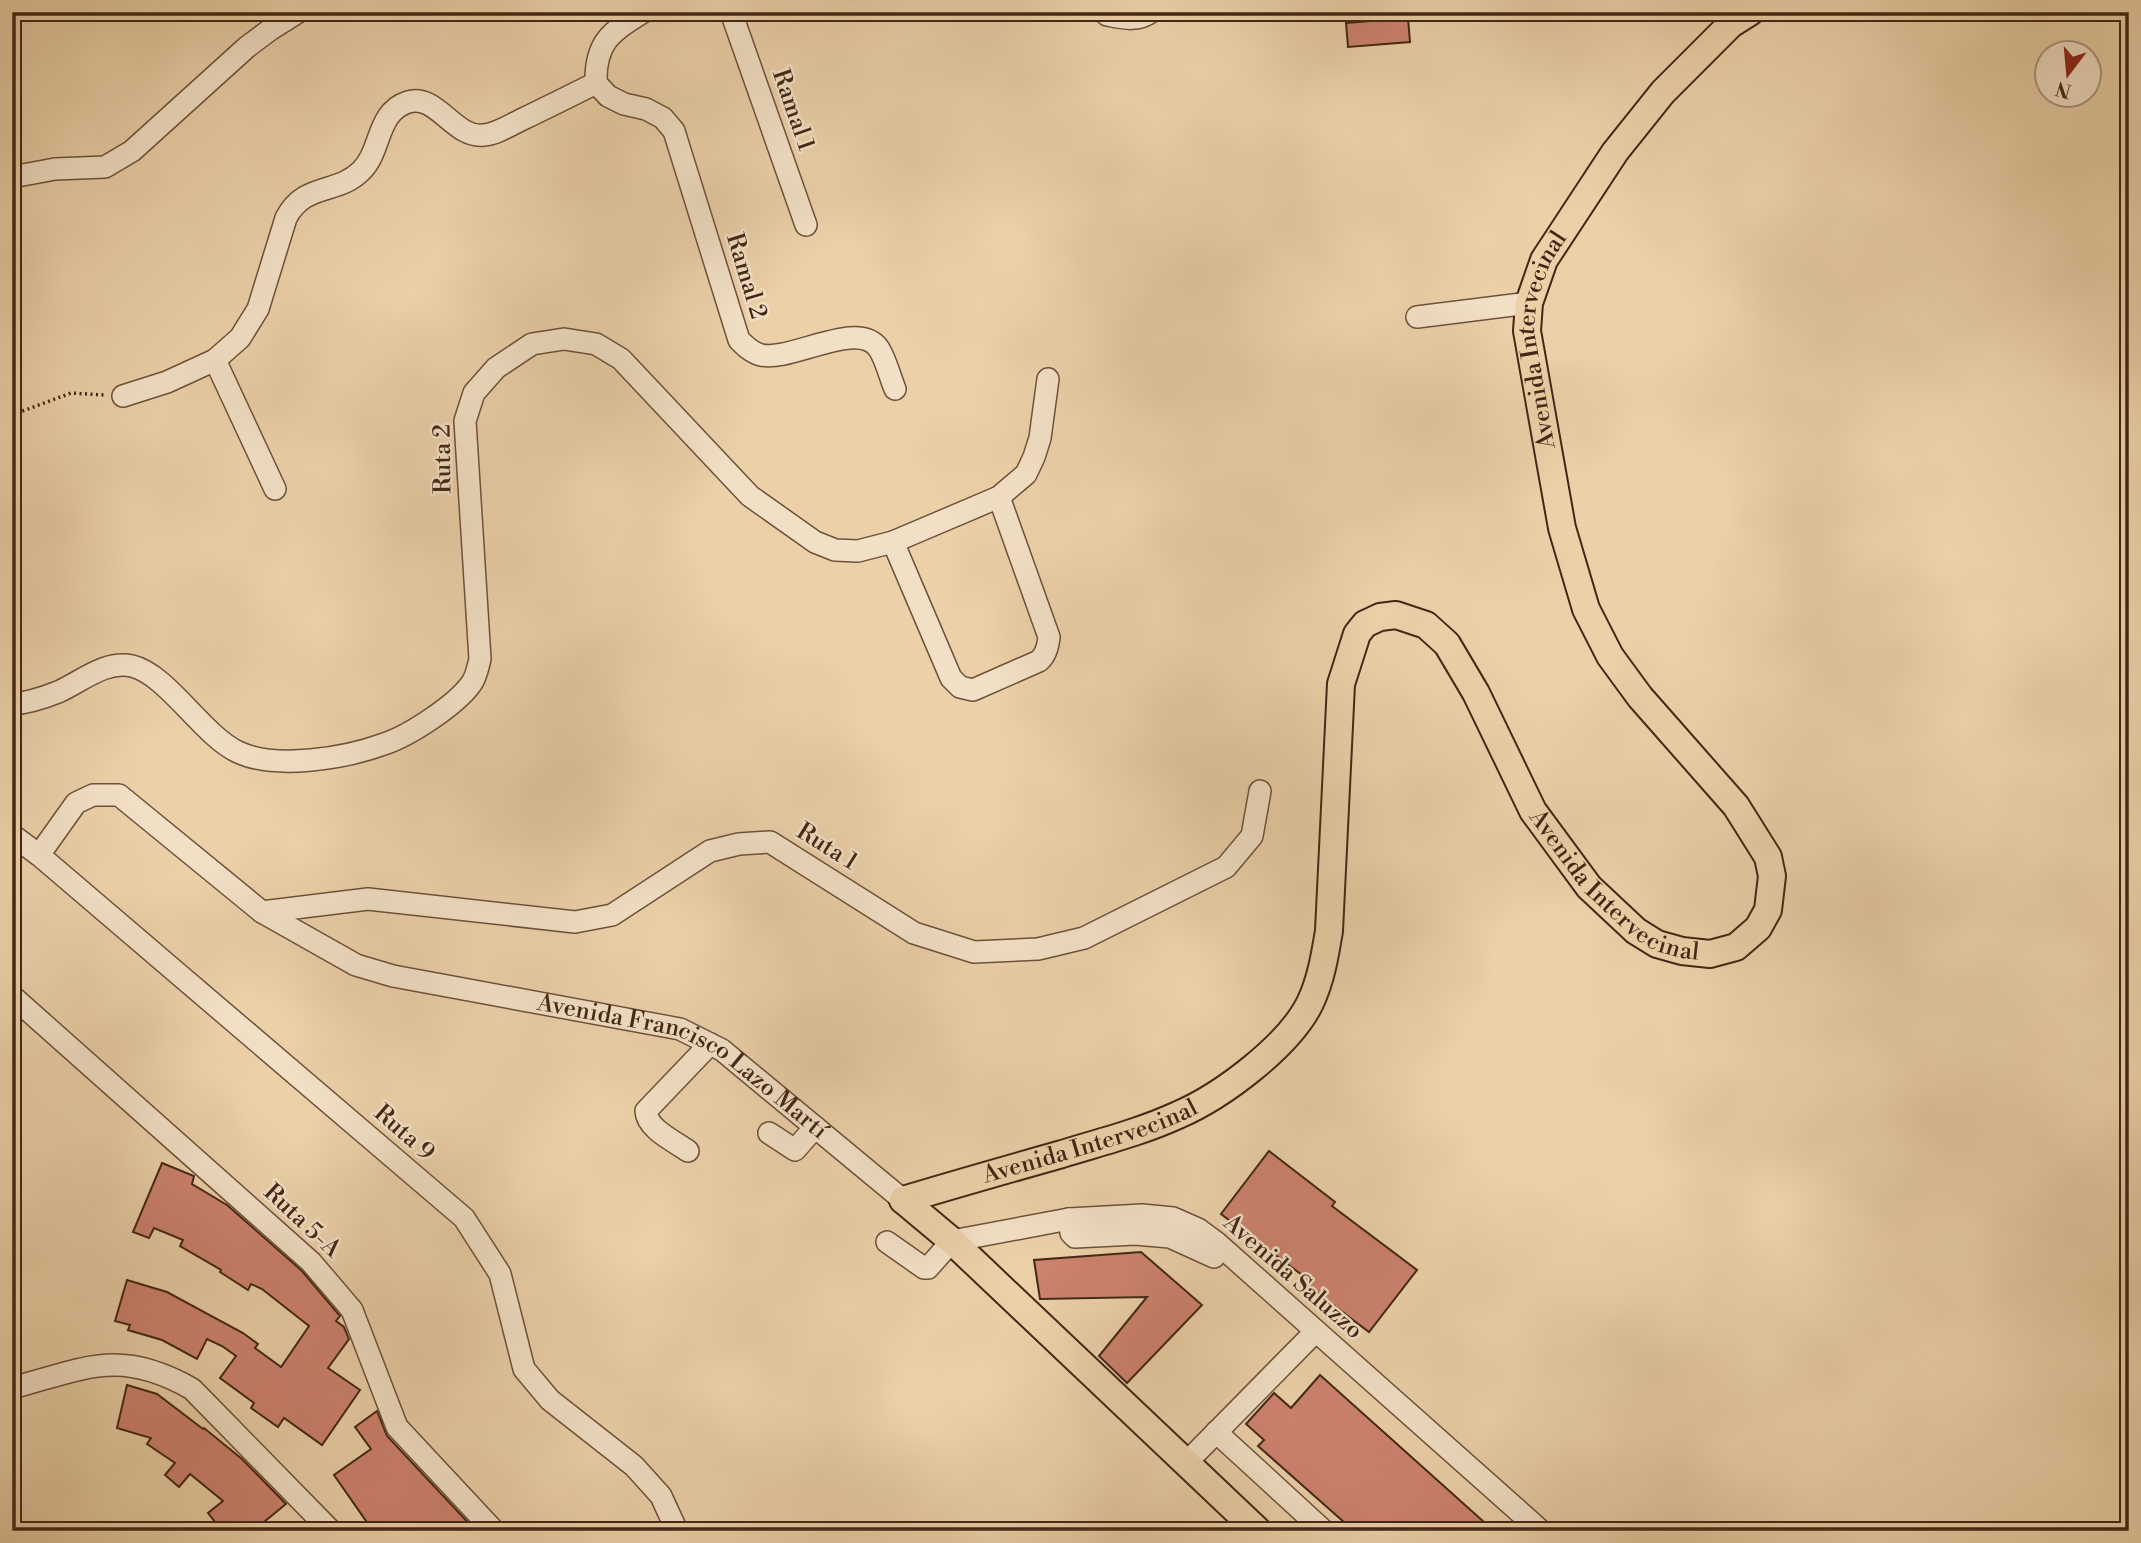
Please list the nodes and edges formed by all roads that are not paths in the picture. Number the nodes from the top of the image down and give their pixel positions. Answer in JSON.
{"nodes":[{"id":1,"x":298,"y":12,"type":"edge"},
{"id":2,"x":643,"y":12,"type":"edge"},
{"id":3,"x":731,"y":12,"type":"edge"},
{"id":4,"x":1104,"y":12,"type":"edge"},
{"id":5,"x":1151,"y":12,"type":"edge"},
{"id":6,"x":1750,"y":12,"type":"edge"},
{"id":7,"x":596,"y":83,"type":"junction"},
{"id":8,"x":12,"y":177,"type":"edge"},
{"id":9,"x":806,"y":225,"type":"dead end"},
{"id":10,"x":1529,"y":303,"type":"junction"},
{"id":11,"x":1417,"y":317,"type":"dead end"},
{"id":12,"x":215,"y":360,"type":"junction"},
{"id":13,"x":1048,"y":379,"type":"dead end"},
{"id":14,"x":895,"y":389,"type":"dead end"},
{"id":15,"x":123,"y":396,"type":"road end"},
{"id":16,"x":275,"y":489,"type":"dead end"},
{"id":17,"x":999,"y":497,"type":"junction"},
{"id":18,"x":893,"y":542,"type":"junction"},
{"id":19,"x":12,"y":704,"type":"edge"},
{"id":20,"x":1260,"y":791,"type":"dead end"},
{"id":21,"x":12,"y":835,"type":"edge"},
{"id":22,"x":39,"y":855,"type":"junction"},
{"id":23,"x":262,"y":912,"type":"junction"},
{"id":24,"x":12,"y":996,"type":"edge"},
{"id":25,"x":710,"y":1044,"type":"junction"},
{"id":26,"x":815,"y":1127,"type":"junction"},
{"id":27,"x":769,"y":1133,"type":"dead end"},
{"id":28,"x":688,"y":1151,"type":"dead end"},
{"id":29,"x":903,"y":1199,"type":"junction"},
{"id":30,"x":1069,"y":1219,"type":"junction"},
{"id":31,"x":953,"y":1241,"type":"junction"},
{"id":32,"x":887,"y":1242,"type":"dead end"},
{"id":33,"x":1214,"y":1257,"type":"dead end"},
{"id":34,"x":1316,"y":1331,"type":"junction"},
{"id":35,"x":12,"y":1388,"type":"edge"},
{"id":36,"x":1216,"y":1432,"type":"junction"},
{"id":37,"x":1186,"y":1463,"type":"junction"},
{"id":38,"x":331,"y":1531,"type":"edge"},
{"id":39,"x":494,"y":1531,"type":"edge"},
{"id":40,"x":677,"y":1531,"type":"edge"},
{"id":41,"x":1258,"y":1531,"type":"edge"},
{"id":42,"x":1324,"y":1531,"type":"edge"},
{"id":43,"x":1541,"y":1531,"type":"edge"}],
"edges":[{"from":1,"to":8,"type":"street"},
{"from":2,"to":7,"type":"street"},
{"from":3,"to":9,"type":"street","name":"Ramal 1"},
{"from":4,"to":5,"type":"street"},
{"from":6,"to":10,"type":"main road","name":"Avenida Intervecinal"},
{"from":7,"to":12,"type":"street"},
{"from":7,"to":14,"type":"street","name":"Ramal 2"},
{"from":10,"to":11,"type":"street"},
{"from":10,"to":29,"type":"main road","name":"Avenida Intervecinal"},
{"from":12,"to":15,"type":"street"},
{"from":12,"to":16,"type":"street"},
{"from":13,"to":17,"type":"street","name":"Ruta 2"},
{"from":17,"to":18,"type":"street","name":"Ruta 2"},
{"from":17,"to":18,"type":"street"},
{"from":18,"to":19,"type":"street","name":"Ruta 2"},
{"from":20,"to":23,"type":"street","name":"Ruta 1"},
{"from":21,"to":22,"type":"street","name":"Ruta 9"},
{"from":22,"to":23,"type":"street","name":"Avenida Francisco Lazo Martí"},
{"from":22,"to":40,"type":"street","name":"Ruta 9"},
{"from":23,"to":25,"type":"street","name":"Avenida Francisco Lazo Martí"},
{"from":24,"to":39,"type":"street","name":"Ruta 5-A"},
{"from":25,"to":26,"type":"street","name":"Avenida Francisco Lazo Martí"},
{"from":25,"to":28,"type":"street"},
{"from":26,"to":27,"type":"street"},
{"from":26,"to":29,"type":"street","name":"Avenida Francisco Lazo Martí"},
{"from":29,"to":31,"type":"main road","name":"Avenida Francisco Lazo Martí"},
{"from":30,"to":31,"type":"street","name":"Avenida Saluzzo"},
{"from":30,"to":33,"type":"street"},
{"from":30,"to":34,"type":"street","name":"Avenida Saluzzo"},
{"from":31,"to":32,"type":"street"},
{"from":31,"to":37,"type":"main road","name":"Avenida Francisco Lazo Martí"},
{"from":34,"to":36,"type":"street"},
{"from":34,"to":43,"type":"street","name":"Avenida Saluzzo"},
{"from":35,"to":38,"type":"street"},
{"from":36,"to":37,"type":"street"},
{"from":36,"to":42,"type":"street"},
{"from":37,"to":41,"type":"main road","name":"Avenida Francisco Lazo Martí"}]}
